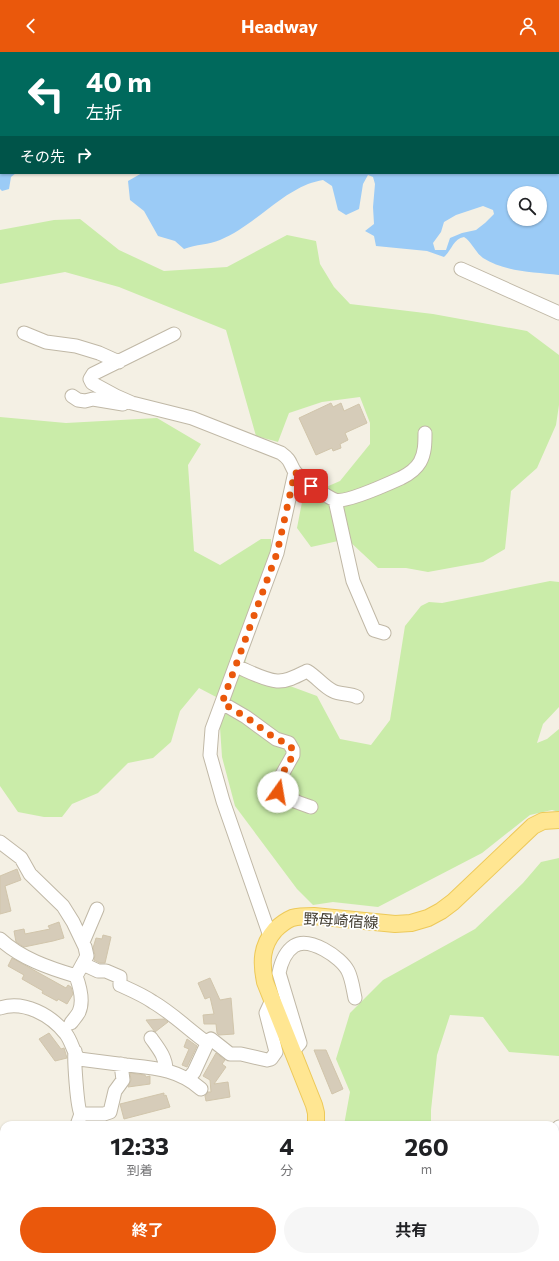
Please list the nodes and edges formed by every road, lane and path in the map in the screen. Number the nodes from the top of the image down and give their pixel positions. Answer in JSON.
{"nodes":[{"id":1,"x":461,"y":269,"type":"dead end"},
{"id":2,"x":559,"y":313,"type":"edge"},
{"id":3,"x":24,"y":333,"type":"dead end"},
{"id":4,"x":174,"y":334,"type":"dead end"},
{"id":5,"x":119,"y":362,"type":"junction"},
{"id":6,"x":72,"y":396,"type":"dead end"},
{"id":7,"x":132,"y":403,"type":"junction"},
{"id":8,"x":425,"y":433,"type":"dead end"},
{"id":9,"x":295,"y":472,"type":"junction"},
{"id":10,"x":335,"y":500,"type":"junction"},
{"id":11,"x":384,"y":633,"type":"dead end"},
{"id":12,"x":236,"y":666,"type":"junction"},
{"id":13,"x":358,"y":697,"type":"dead end"},
{"id":14,"x":222,"y":703,"type":"junction"},
{"id":15,"x":311,"y":807,"type":"dead end"},
{"id":16,"x":559,"y":820,"type":"edge"},
{"id":17,"x":0,"y":842,"type":"edge"},
{"id":18,"x":97,"y":909,"type":"dead end"},
{"id":19,"x":270,"y":936,"type":"junction"},
{"id":20,"x":83,"y":942,"type":"junction"},
{"id":21,"x":3,"y":945,"type":"edge"},
{"id":22,"x":83,"y":964,"type":"junction"},
{"id":23,"x":76,"y":976,"type":"junction"},
{"id":24,"x":355,"y":998,"type":"dead end"},
{"id":25,"x":272,"y":1000,"type":"junction"},
{"id":26,"x":0,"y":1008,"type":"edge"},
{"id":27,"x":35,"y":1010,"type":"junction"},
{"id":28,"x":71,"y":1023,"type":"junction"},
{"id":29,"x":151,"y":1038,"type":"dead end"},
{"id":30,"x":206,"y":1042,"type":"junction"},
{"id":31,"x":293,"y":1051,"type":"junction"},
{"id":32,"x":75,"y":1052,"type":"junction"},
{"id":33,"x":121,"y":1064,"type":"junction"},
{"id":34,"x":166,"y":1070,"type":"junction"},
{"id":35,"x":188,"y":1079,"type":"junction"},
{"id":36,"x":201,"y":1090,"type":"dead end"},
{"id":37,"x":79,"y":1119,"type":"edge"},
{"id":38,"x":316,"y":1121,"type":"edge"}],
"edges":[{"from":1,"to":2,"type":"street"},
{"from":3,"to":5,"type":"street"},
{"from":4,"to":5,"type":"street"},
{"from":5,"to":7,"type":"street"},
{"from":6,"to":7,"type":"street"},
{"from":7,"to":9,"type":"street"},
{"from":8,"to":10,"type":"street"},
{"from":9,"to":10,"type":"street"},
{"from":9,"to":12,"type":"street"},
{"from":10,"to":11,"type":"street"},
{"from":12,"to":13,"type":"street"},
{"from":12,"to":14,"type":"street"},
{"from":14,"to":15,"type":"street"},
{"from":14,"to":19,"type":"street"},
{"from":16,"to":19,"type":"main road","name":"野母崎宿線"},
{"from":17,"to":20,"type":"street"},
{"from":18,"to":20,"type":"street"},
{"from":19,"to":25,"type":"main road","name":"野母崎宿線"},
{"from":20,"to":22,"type":"street"},
{"from":21,"to":23,"type":"street"},
{"from":22,"to":23,"type":"street"},
{"from":22,"to":30,"type":"street"},
{"from":23,"to":28,"type":"street"},
{"from":24,"to":31,"type":"street"},
{"from":25,"to":30,"type":"street"},
{"from":25,"to":31,"type":"main road","name":"野母崎宿線"},
{"from":26,"to":27,"type":"street"},
{"from":27,"to":28,"type":"street"},
{"from":27,"to":32,"type":"street"},
{"from":28,"to":32,"type":"street"},
{"from":29,"to":34,"type":"street"},
{"from":30,"to":35,"type":"street"},
{"from":31,"to":38,"type":"main road","name":"野母崎宿線"},
{"from":32,"to":33,"type":"street"},
{"from":32,"to":37,"type":"street"},
{"from":33,"to":34,"type":"street"},
{"from":33,"to":37,"type":"street"},
{"from":34,"to":35,"type":"street"},
{"from":35,"to":36,"type":"street"}]}
